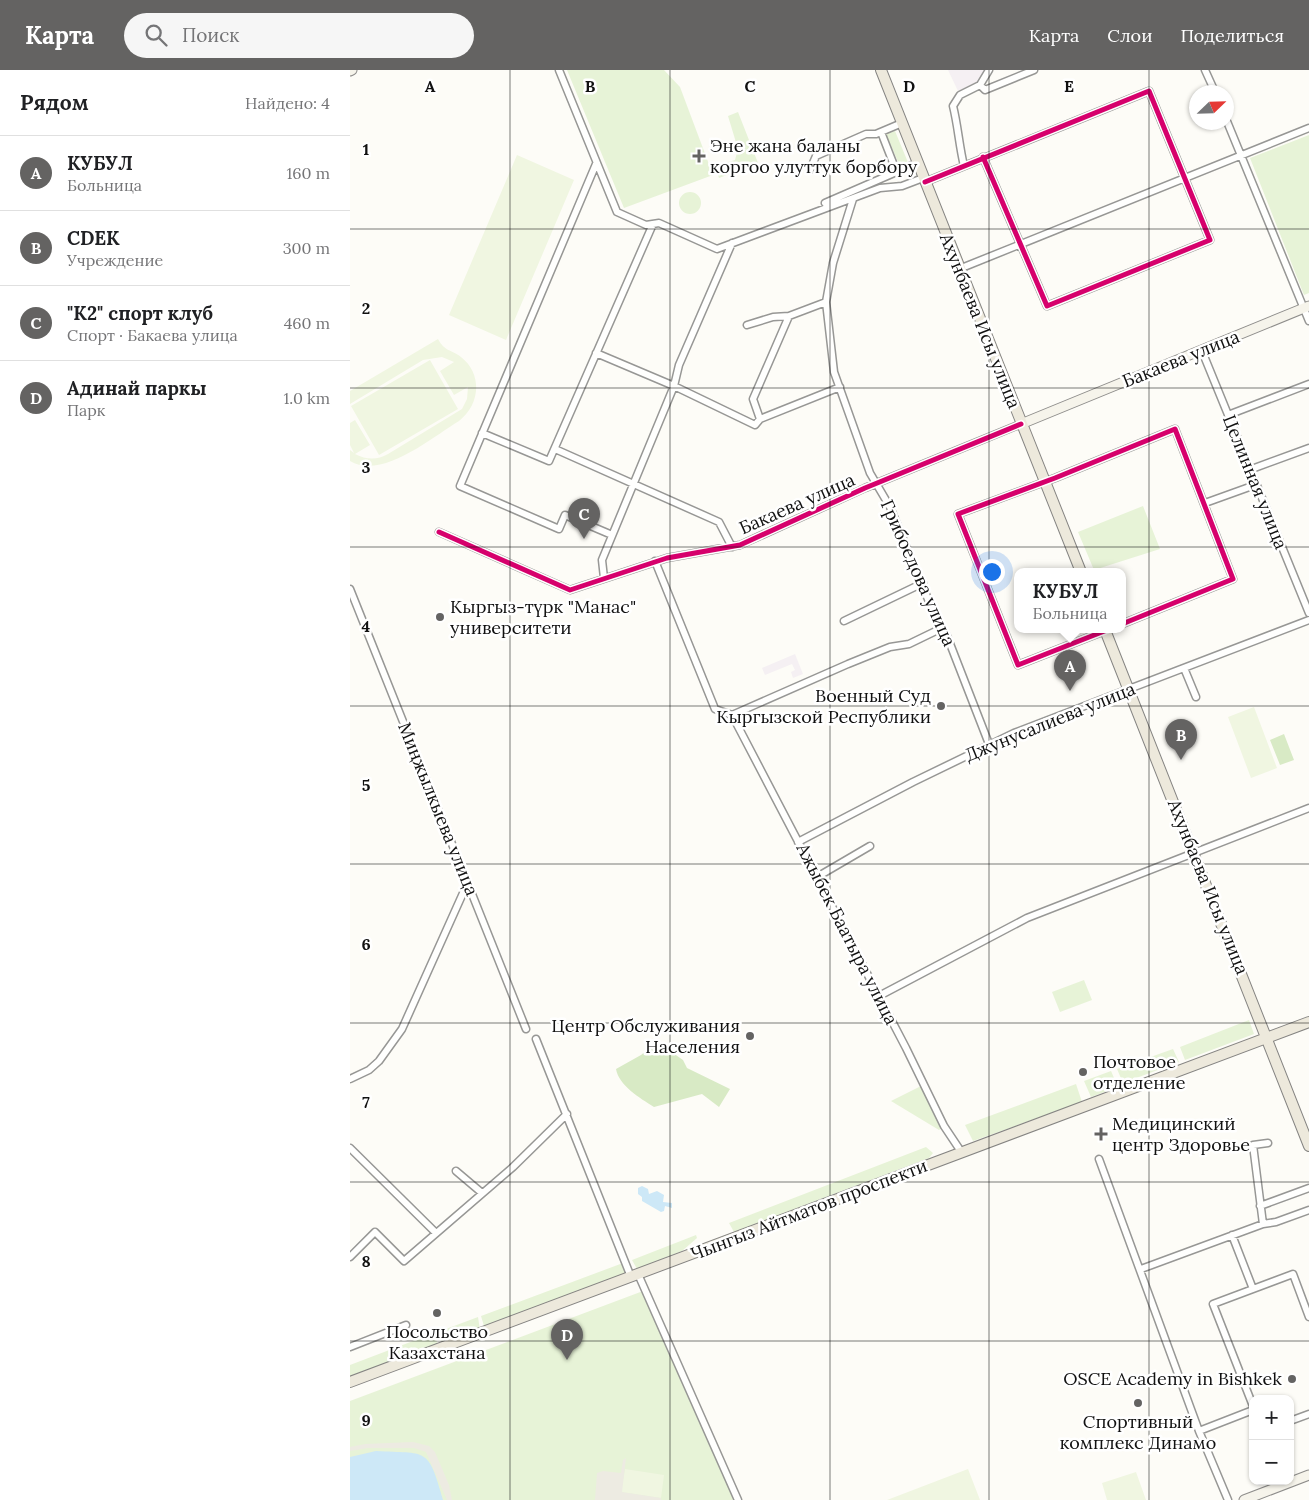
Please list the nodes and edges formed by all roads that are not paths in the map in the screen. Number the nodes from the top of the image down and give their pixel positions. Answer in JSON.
{"nodes":[{"id":1,"x":559,"y":70,"type":"edge"},
{"id":2,"x":881,"y":70,"type":"edge"},
{"id":3,"x":989,"y":70,"type":"edge"},
{"id":4,"x":1034,"y":70,"type":"edge"},
{"id":5,"x":1205,"y":70,"type":"edge"},
{"id":6,"x":980,"y":85,"type":"junction"},
{"id":7,"x":1212,"y":85,"type":"edge"},
{"id":8,"x":902,"y":123,"type":"junction"},
{"id":9,"x":1309,"y":128,"type":"edge"},
{"id":10,"x":1231,"y":130,"type":"edge"},
{"id":11,"x":881,"y":132,"type":"junction"},
{"id":12,"x":1242,"y":156,"type":"junction"},
{"id":13,"x":983,"y":157,"type":"junction"},
{"id":14,"x":917,"y":163,"type":"junction"},
{"id":15,"x":596,"y":164,"type":"junction"},
{"id":16,"x":964,"y":166,"type":"junction"},
{"id":17,"x":810,"y":170,"type":"dead end"},
{"id":18,"x":898,"y":173,"type":"junction"},
{"id":19,"x":1185,"y":179,"type":"junction"},
{"id":20,"x":924,"y":180,"type":"junction"},
{"id":21,"x":853,"y":199,"type":"junction"},
{"id":22,"x":825,"y":204,"type":"dead end"},
{"id":23,"x":652,"y":224,"type":"junction"},
{"id":24,"x":732,"y":243,"type":"junction"},
{"id":25,"x":1021,"y":245,"type":"junction"},
{"id":26,"x":959,"y":269,"type":"junction"},
{"id":27,"x":826,"y":302,"type":"junction"},
{"id":28,"x":1306,"y":307,"type":"edge"},
{"id":29,"x":789,"y":316,"type":"junction"},
{"id":30,"x":1309,"y":321,"type":"edge"},
{"id":31,"x":747,"y":325,"type":"dead end"},
{"id":32,"x":1202,"y":351,"type":"junction"},
{"id":33,"x":596,"y":353,"type":"junction"},
{"id":34,"x":1309,"y":384,"type":"edge"},
{"id":35,"x":674,"y":386,"type":"junction"},
{"id":36,"x":840,"y":387,"type":"junction"},
{"id":37,"x":1228,"y":415,"type":"junction"},
{"id":38,"x":760,"y":419,"type":"junction"},
{"id":39,"x":1022,"y":424,"type":"junction"},
{"id":40,"x":482,"y":433,"type":"junction"},
{"id":41,"x":1309,"y":448,"type":"edge"},
{"id":42,"x":555,"y":449,"type":"junction"},
{"id":43,"x":1249,"y":470,"type":"junction"},
{"id":44,"x":1045,"y":482,"type":"junction"},
{"id":45,"x":876,"y":484,"type":"junction"},
{"id":46,"x":634,"y":485,"type":"junction"},
{"id":47,"x":1255,"y":485,"type":"junction"},
{"id":48,"x":1205,"y":503,"type":"junction"},
{"id":49,"x":439,"y":532,"type":"dead end"},
{"id":50,"x":612,"y":535,"type":"junction"},
{"id":51,"x":732,"y":547,"type":"junction"},
{"id":52,"x":656,"y":562,"type":"junction"},
{"id":53,"x":1080,"y":568,"type":"edge"},
{"id":54,"x":604,"y":578,"type":"junction"},
{"id":55,"x":922,"y":583,"type":"junction"},
{"id":56,"x":350,"y":589,"type":"edge"},
{"id":57,"x":1309,"y":613,"type":"edge"},
{"id":58,"x":1309,"y":620,"type":"edge"},
{"id":59,"x":844,"y":621,"type":"dead end"},
{"id":60,"x":1126,"y":622,"type":"edge"},
{"id":61,"x":942,"y":628,"type":"junction"},
{"id":62,"x":1098,"y":633,"type":"edge"},
{"id":63,"x":1107,"y":633,"type":"edge"},
{"id":64,"x":1184,"y":668,"type":"junction"},
{"id":65,"x":1130,"y":690,"type":"junction"},
{"id":66,"x":1196,"y":697,"type":"dead end"},
{"id":67,"x":732,"y":715,"type":"junction"},
{"id":68,"x":989,"y":744,"type":"junction"},
{"id":69,"x":1309,"y":808,"type":"edge"},
{"id":70,"x":798,"y":842,"type":"junction"},
{"id":71,"x":870,"y":846,"type":"dead end"},
{"id":72,"x":1195,"y":853,"type":"junction"},
{"id":73,"x":817,"y":877,"type":"junction"},
{"id":74,"x":468,"y":882,"type":"junction"},
{"id":75,"x":879,"y":996,"type":"junction"},
{"id":76,"x":1309,"y":1022,"type":"edge"},
{"id":77,"x":526,"y":1028,"type":"dead end"},
{"id":78,"x":1268,"y":1038,"type":"junction"},
{"id":79,"x":536,"y":1039,"type":"dead end"},
{"id":80,"x":350,"y":1079,"type":"edge"},
{"id":81,"x":567,"y":1114,"type":"junction"},
{"id":82,"x":1268,"y":1143,"type":"dead end"},
{"id":83,"x":1309,"y":1146,"type":"edge"},
{"id":84,"x":350,"y":1148,"type":"edge"},
{"id":85,"x":962,"y":1153,"type":"junction"},
{"id":86,"x":1099,"y":1159,"type":"dead end"},
{"id":87,"x":456,"y":1171,"type":"dead end"},
{"id":88,"x":1309,"y":1188,"type":"edge"},
{"id":89,"x":482,"y":1193,"type":"junction"},
{"id":90,"x":1260,"y":1206,"type":"junction"},
{"id":91,"x":1309,"y":1210,"type":"edge"},
{"id":92,"x":1263,"y":1224,"type":"junction"},
{"id":93,"x":436,"y":1233,"type":"junction"},
{"id":94,"x":1232,"y":1235,"type":"junction"},
{"id":95,"x":350,"y":1257,"type":"edge"},
{"id":96,"x":1141,"y":1269,"type":"junction"},
{"id":97,"x":635,"y":1276,"type":"junction"},
{"id":98,"x":1253,"y":1289,"type":"junction"},
{"id":99,"x":1309,"y":1317,"type":"edge"},
{"id":100,"x":406,"y":1325,"type":"dead end"},
{"id":101,"x":350,"y":1347,"type":"edge"},
{"id":102,"x":350,"y":1382,"type":"edge"},
{"id":103,"x":1249,"y":1396,"type":"edge"},
{"id":104,"x":1249,"y":1412,"type":"edge"},
{"id":105,"x":1309,"y":1414,"type":"edge"},
{"id":106,"x":1294,"y":1420,"type":"edge"},
{"id":107,"x":1199,"y":1431,"type":"junction"},
{"id":108,"x":1309,"y":1475,"type":"edge"},
{"id":109,"x":738,"y":1500,"type":"edge"},
{"id":110,"x":1228,"y":1500,"type":"edge"},
{"id":111,"x":1244,"y":1500,"type":"edge"}],
"edges":[{"from":1,"to":15,"type":"street"},
{"from":2,"to":8,"type":"main road","name":"Ахунбаева Исы улица"},
{"from":3,"to":6,"type":"street"},
{"from":4,"to":6,"type":"street"},
{"from":5,"to":7,"type":"street"},
{"from":6,"to":16,"type":"street"},
{"from":8,"to":11,"type":"street"},
{"from":8,"to":14,"type":"main road","name":"Ахунбаева Исы улица"},
{"from":9,"to":12,"type":"street"},
{"from":10,"to":12,"type":"street"},
{"from":11,"to":17,"type":"street"},
{"from":11,"to":18,"type":"street"},
{"from":12,"to":19,"type":"street"},
{"from":12,"to":28,"type":"street"},
{"from":13,"to":16,"type":"street"},
{"from":13,"to":19,"type":"street"},
{"from":13,"to":25,"type":"street"},
{"from":14,"to":18,"type":"street"},
{"from":14,"to":20,"type":"main road","name":"Ахунбаева Исы улица"},
{"from":15,"to":23,"type":"street"},
{"from":15,"to":40,"type":"street"},
{"from":16,"to":20,"type":"street"},
{"from":18,"to":22,"type":"street"},
{"from":19,"to":25,"type":"street"},
{"from":19,"to":25,"type":"street"},
{"from":20,"to":21,"type":"street"},
{"from":20,"to":26,"type":"main road","name":"Ахунбаева Исы улица"},
{"from":21,"to":24,"type":"street"},
{"from":21,"to":27,"type":"street","name":"Грибоедова улица"},
{"from":23,"to":24,"type":"street"},
{"from":23,"to":33,"type":"street"},
{"from":24,"to":35,"type":"street"},
{"from":25,"to":26,"type":"street"},
{"from":26,"to":39,"type":"main road","name":"Ахунбаева Исы улица"},
{"from":27,"to":29,"type":"street"},
{"from":27,"to":36,"type":"street","name":"Грибоедова улица"},
{"from":28,"to":30,"type":"street"},
{"from":28,"to":32,"type":"main road","name":"Бакаева улица"},
{"from":29,"to":31,"type":"street"},
{"from":29,"to":38,"type":"street"},
{"from":32,"to":37,"type":"street","name":"Целинная улица"},
{"from":32,"to":39,"type":"main road","name":"Бакаева улица"},
{"from":33,"to":35,"type":"street"},
{"from":33,"to":42,"type":"street"},
{"from":34,"to":37,"type":"street"},
{"from":35,"to":38,"type":"street"},
{"from":35,"to":46,"type":"street"},
{"from":36,"to":38,"type":"street"},
{"from":36,"to":45,"type":"street","name":"Грибоедова улица"},
{"from":37,"to":43,"type":"street","name":"Целинная улица"},
{"from":39,"to":44,"type":"main road","name":"Ахунбаева Исы улица"},
{"from":39,"to":45,"type":"street","name":"Бакаева улица"},
{"from":40,"to":42,"type":"street"},
{"from":40,"to":50,"type":"street"},
{"from":41,"to":43,"type":"street"},
{"from":42,"to":46,"type":"street"},
{"from":43,"to":47,"type":"street","name":"Целинная улица"},
{"from":44,"to":48,"type":"street"},
{"from":44,"to":53,"type":"main road","name":"Ахунбаева Исы улица"},
{"from":44,"to":62,"type":"street"},
{"from":45,"to":51,"type":"street","name":"Бакаева улица"},
{"from":45,"to":55,"type":"street","name":"Грибоедова улица"},
{"from":46,"to":50,"type":"street"},
{"from":46,"to":51,"type":"street"},
{"from":47,"to":48,"type":"street"},
{"from":47,"to":57,"type":"street","name":"Целинная улица"},
{"from":48,"to":60,"type":"street"},
{"from":49,"to":54,"type":"street","name":"Бакаева улица"},
{"from":50,"to":54,"type":"street"},
{"from":51,"to":52,"type":"street","name":"Бакаева улица"},
{"from":52,"to":54,"type":"street","name":"Бакаева улица"},
{"from":52,"to":67,"type":"street"},
{"from":55,"to":59,"type":"street"},
{"from":55,"to":61,"type":"street","name":"Грибоедова улица"},
{"from":56,"to":74,"type":"street","name":"Миңжылкыева улица"},
{"from":58,"to":64,"type":"street","name":"Джунусалиева улица"},
{"from":61,"to":67,"type":"street"},
{"from":61,"to":68,"type":"street","name":"Грибоедова улица"},
{"from":63,"to":65,"type":"main road","name":"Ахунбаева Исы улица"},
{"from":64,"to":65,"type":"street","name":"Джунусалиева улица"},
{"from":64,"to":66,"type":"street"},
{"from":65,"to":68,"type":"street","name":"Джунусалиева улица"},
{"from":65,"to":72,"type":"main road","name":"Ахунбаева Исы улица"},
{"from":67,"to":70,"type":"street","name":"Ажыбек Баатыра улица"},
{"from":68,"to":70,"type":"street","name":"Джунусалиева улица"},
{"from":69,"to":72,"type":"street"},
{"from":70,"to":73,"type":"street","name":"Ажыбек Баатыра улица"},
{"from":71,"to":73,"type":"street"},
{"from":72,"to":75,"type":"street"},
{"from":72,"to":78,"type":"main road","name":"Ахунбаева Исы улица"},
{"from":73,"to":75,"type":"street","name":"Ажыбек Баатыра улица"},
{"from":74,"to":77,"type":"street","name":"Миңжылкыева улица"},
{"from":74,"to":80,"type":"street"},
{"from":75,"to":85,"type":"street","name":"Ажыбек Баатыра улица"},
{"from":76,"to":78,"type":"main road","name":"Чынгыз Айтматов проспекти"},
{"from":78,"to":83,"type":"main road","name":"Ахунбаева Исы улица"},
{"from":78,"to":85,"type":"main road","name":"Чынгыз Айтматов проспекти"},
{"from":79,"to":81,"type":"street"},
{"from":81,"to":89,"type":"street"},
{"from":81,"to":97,"type":"street"},
{"from":82,"to":90,"type":"street"},
{"from":84,"to":93,"type":"street"},
{"from":85,"to":97,"type":"main road","name":"Чынгыз Айтматов проспекти"},
{"from":86,"to":96,"type":"street"},
{"from":87,"to":89,"type":"street"},
{"from":88,"to":90,"type":"street"},
{"from":89,"to":93,"type":"street"},
{"from":90,"to":92,"type":"street"},
{"from":91,"to":92,"type":"street"},
{"from":92,"to":94,"type":"street"},
{"from":93,"to":95,"type":"street"},
{"from":94,"to":96,"type":"street"},
{"from":94,"to":98,"type":"street"},
{"from":96,"to":107,"type":"street"},
{"from":97,"to":102,"type":"main road","name":"Чынгыз Айтматов проспекти"},
{"from":97,"to":109,"type":"street"},
{"from":98,"to":99,"type":"street"},
{"from":98,"to":103,"type":"street"},
{"from":100,"to":101,"type":"street"},
{"from":104,"to":107,"type":"street"},
{"from":105,"to":106,"type":"street"},
{"from":107,"to":110,"type":"street"},
{"from":108,"to":111,"type":"main road"}]}
